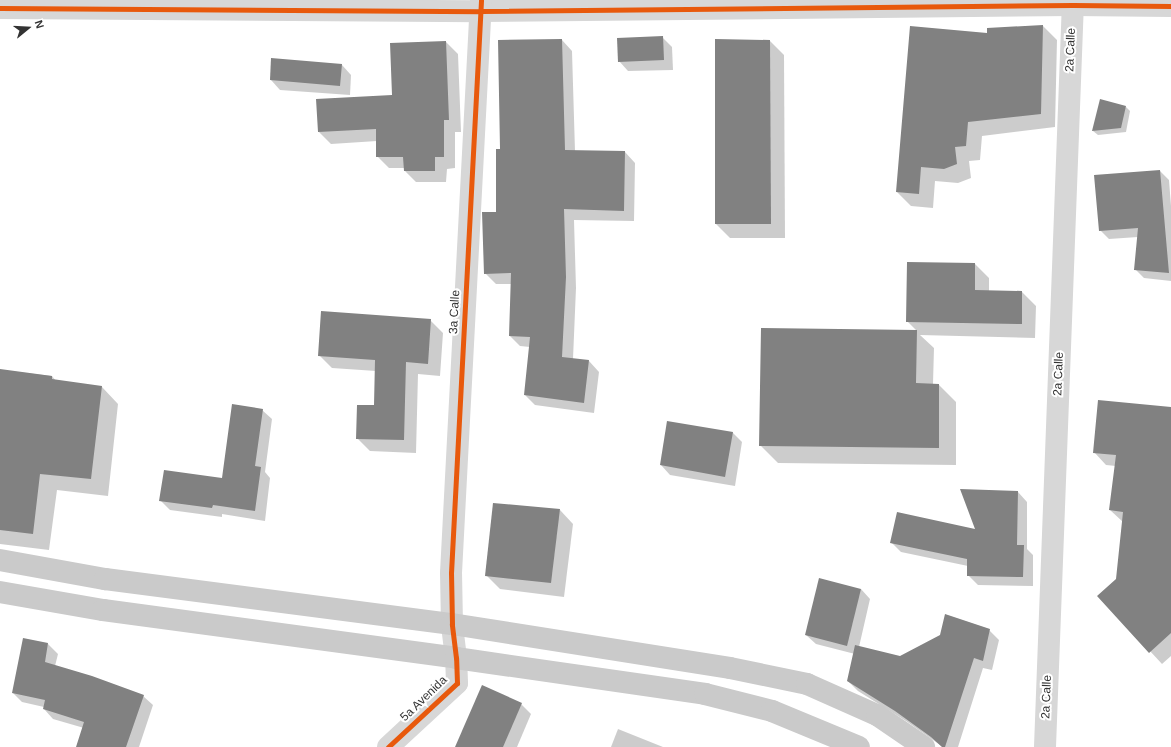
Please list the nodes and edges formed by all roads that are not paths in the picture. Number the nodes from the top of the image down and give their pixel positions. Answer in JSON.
{"nodes":[{"id":1,"x":1073,"y":2,"type":"edge"},
{"id":2,"x":481,"y":6,"type":"edge"},
{"id":3,"x":1171,"y":6,"type":"edge"},
{"id":4,"x":0,"y":8,"type":"edge"},
{"id":5,"x":0,"y":560,"type":"edge"},
{"id":6,"x":22,"y":563,"type":"junction"},
{"id":7,"x":105,"y":579,"type":"junction"},
{"id":8,"x":9,"y":593,"type":"edge"},
{"id":9,"x":103,"y":610,"type":"junction"},
{"id":10,"x":452,"y":624,"type":"junction"},
{"id":11,"x":456,"y":658,"type":"junction"},
{"id":12,"x":388,"y":747,"type":"edge"},
{"id":13,"x":859,"y":747,"type":"edge"},
{"id":14,"x":924,"y":747,"type":"edge"},
{"id":15,"x":1046,"y":747,"type":"edge"}],
"edges":[{"from":1,"to":2,"type":"street"},
{"from":1,"to":3,"type":"street"},
{"from":1,"to":15,"type":"street","name":"2a Calle"},
{"from":2,"to":4,"type":"street"},
{"from":2,"to":10,"type":"street","name":"3a Calle"},
{"from":5,"to":6,"type":"main road"},
{"from":6,"to":7,"type":"main road"},
{"from":6,"to":8,"type":"main road"},
{"from":7,"to":9,"type":"main road"},
{"from":7,"to":10,"type":"main road"},
{"from":8,"to":9,"type":"main road"},
{"from":9,"to":11,"type":"main road"},
{"from":10,"to":11,"type":"street","name":"3a Calle"},
{"from":10,"to":14,"type":"main road"},
{"from":11,"to":12,"type":"street","name":"5a Avenida"},
{"from":11,"to":13,"type":"main road"}]}
